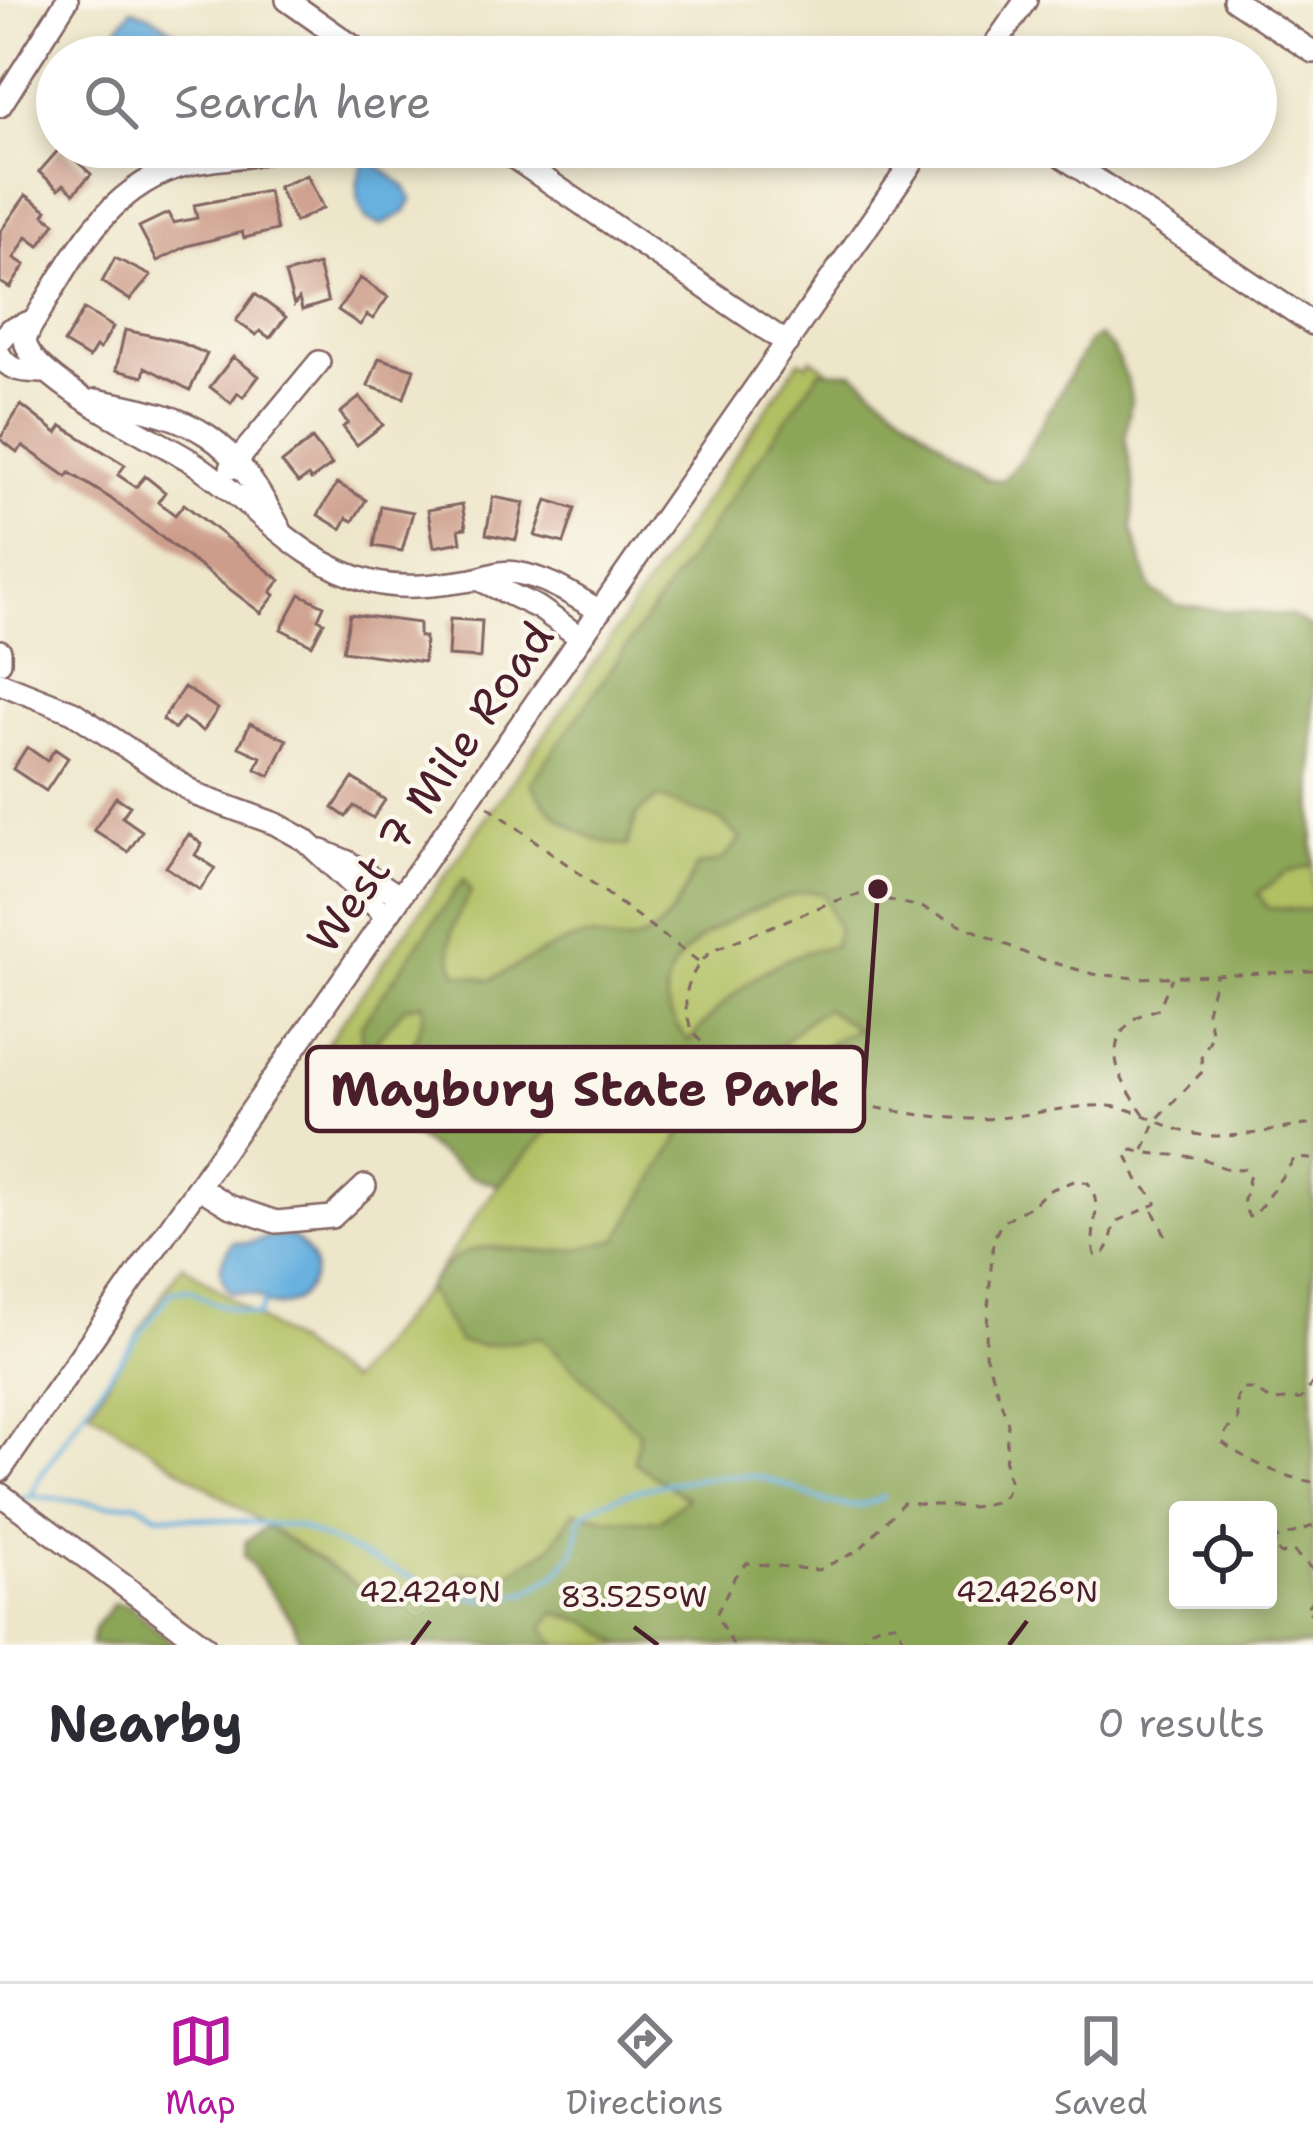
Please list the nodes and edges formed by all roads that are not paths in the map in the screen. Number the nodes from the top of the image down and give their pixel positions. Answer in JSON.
{"nodes":[{"id":1,"x":67,"y":0,"type":"edge"},
{"id":2,"x":287,"y":0,"type":"edge"},
{"id":3,"x":1026,"y":0,"type":"edge"},
{"id":4,"x":1234,"y":0,"type":"edge"},
{"id":5,"x":44,"y":36,"type":"edge"},
{"id":6,"x":324,"y":36,"type":"edge"},
{"id":7,"x":1001,"y":36,"type":"edge"},
{"id":8,"x":36,"y":49,"type":"edge"},
{"id":9,"x":1313,"y":52,"type":"edge"},
{"id":10,"x":0,"y":106,"type":"edge"},
{"id":11,"x":177,"y":168,"type":"edge"},
{"id":12,"x":529,"y":168,"type":"edge"},
{"id":13,"x":908,"y":168,"type":"edge"},
{"id":14,"x":1079,"y":168,"type":"edge"},
{"id":15,"x":35,"y":320,"type":"junction"},
{"id":16,"x":1313,"y":324,"type":"edge"},
{"id":17,"x":0,"y":342,"type":"edge"},
{"id":18,"x":787,"y":343,"type":"junction"},
{"id":19,"x":0,"y":355,"type":"edge"},
{"id":20,"x":319,"y":362,"type":"dead end"},
{"id":21,"x":44,"y":372,"type":"junction"},
{"id":22,"x":89,"y":399,"type":"junction"},
{"id":23,"x":238,"y":460,"type":"junction"},
{"id":24,"x":219,"y":482,"type":"junction"},
{"id":25,"x":283,"y":535,"type":"junction"},
{"id":26,"x":478,"y":579,"type":"junction"},
{"id":27,"x":600,"y":611,"type":"junction"},
{"id":28,"x":581,"y":638,"type":"junction"},
{"id":29,"x":0,"y":651,"type":"edge"},
{"id":30,"x":0,"y":662,"type":"edge"},
{"id":31,"x":0,"y":683,"type":"edge"},
{"id":32,"x":316,"y":849,"type":"junction"},
{"id":33,"x":400,"y":897,"type":"junction"},
{"id":34,"x":386,"y":916,"type":"junction"},
{"id":35,"x":365,"y":1186,"type":"dead end"},
{"id":36,"x":198,"y":1187,"type":"junction"},
{"id":37,"x":0,"y":1471,"type":"edge"},
{"id":38,"x":0,"y":1494,"type":"edge"},
{"id":39,"x":204,"y":1645,"type":"edge"}],
"edges":[{"from":1,"to":5,"type":"street"},
{"from":2,"to":6,"type":"street"},
{"from":3,"to":7,"type":"street"},
{"from":4,"to":9,"type":"street"},
{"from":8,"to":10,"type":"street"},
{"from":11,"to":15,"type":"street"},
{"from":12,"to":18,"type":"street"},
{"from":13,"to":18,"type":"street","name":"West 7 Mile Road"},
{"from":14,"to":16,"type":"street"},
{"from":15,"to":17,"type":"street"},
{"from":15,"to":21,"type":"street"},
{"from":18,"to":27,"type":"street","name":"West 7 Mile Road"},
{"from":19,"to":21,"type":"street"},
{"from":20,"to":23,"type":"street"},
{"from":21,"to":22,"type":"street"},
{"from":22,"to":23,"type":"street"},
{"from":22,"to":24,"type":"street"},
{"from":23,"to":24,"type":"street"},
{"from":23,"to":25,"type":"street"},
{"from":24,"to":25,"type":"street"},
{"from":25,"to":26,"type":"street"},
{"from":26,"to":27,"type":"street"},
{"from":26,"to":28,"type":"street"},
{"from":27,"to":28,"type":"street","name":"West 7 Mile Road"},
{"from":28,"to":33,"type":"street","name":"West 7 Mile Road"},
{"from":29,"to":30,"type":"street"},
{"from":31,"to":32,"type":"street"},
{"from":32,"to":33,"type":"street"},
{"from":32,"to":34,"type":"street"},
{"from":33,"to":34,"type":"street","name":"West 7 Mile Road"},
{"from":34,"to":36,"type":"street","name":"West 7 Mile Road"},
{"from":35,"to":36,"type":"street"},
{"from":36,"to":37,"type":"street","name":"West 7 Mile Road"},
{"from":38,"to":39,"type":"street"}]}
